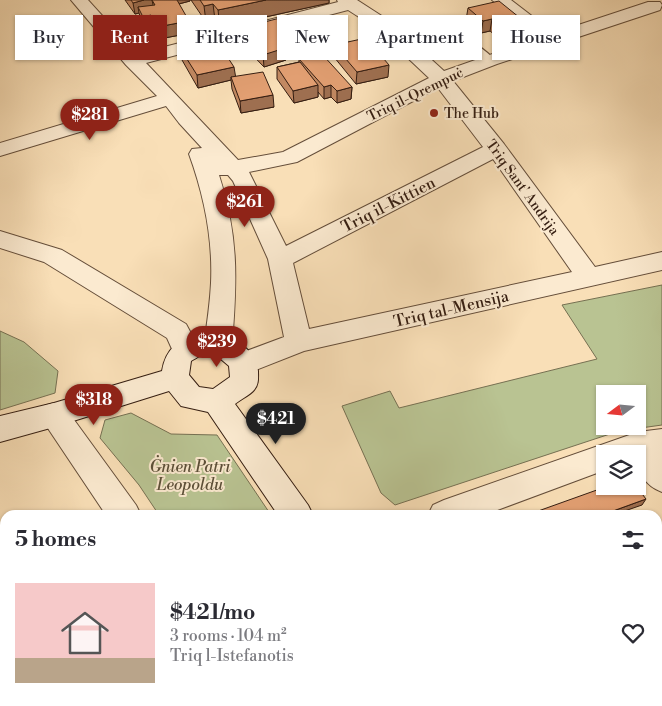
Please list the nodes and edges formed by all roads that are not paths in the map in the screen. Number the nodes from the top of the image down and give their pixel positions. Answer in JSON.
{"nodes":[{"id":1,"x":80,"y":0,"type":"edge"},
{"id":2,"x":500,"y":0,"type":"edge"},
{"id":3,"x":347,"y":2,"type":"edge"},
{"id":4,"x":653,"y":5,"type":"edge"},
{"id":5,"x":368,"y":15,"type":"edge"},
{"id":6,"x":519,"y":15,"type":"edge"},
{"id":7,"x":580,"y":30,"type":"edge"},
{"id":8,"x":482,"y":55,"type":"edge"},
{"id":9,"x":421,"y":60,"type":"edge"},
{"id":10,"x":490,"y":60,"type":"joint"},
{"id":11,"x":133,"y":61,"type":"junction"},
{"id":12,"x":441,"y":79,"type":"junction"},
{"id":13,"x":170,"y":98,"type":"junction"},
{"id":14,"x":186,"y":119,"type":"junction"},
{"id":15,"x":496,"y":149,"type":"junction"},
{"id":16,"x":0,"y":150,"type":"edge"},
{"id":17,"x":234,"y":168,"type":"junction"},
{"id":18,"x":206,"y":169,"type":"junction"},
{"id":19,"x":0,"y":239,"type":"edge"},
{"id":20,"x":280,"y":259,"type":"junction"},
{"id":21,"x":662,"y":261,"type":"edge"},
{"id":22,"x":589,"y":276,"type":"junction"},
{"id":23,"x":299,"y":342,"type":"junction"},
{"id":24,"x":218,"y":344,"type":"junction"},
{"id":25,"x":186,"y":350,"type":"junction"},
{"id":26,"x":243,"y":364,"type":"junction"},
{"id":27,"x":175,"y":378,"type":"junction"},
{"id":28,"x":217,"y":401,"type":"junction"},
{"id":29,"x":54,"y":415,"type":"junction"},
{"id":30,"x":0,"y":429,"type":"edge"},
{"id":31,"x":646,"y":457,"type":"edge"},
{"id":32,"x":596,"y":460,"type":"edge"},
{"id":33,"x":662,"y":478,"type":"edge"},
{"id":34,"x":121,"y":510,"type":"edge"},
{"id":35,"x":293,"y":510,"type":"edge"},
{"id":36,"x":458,"y":510,"type":"edge"}],
"edges":[{"from":1,"to":11,"type":"street"},
{"from":2,"to":6,"type":"street"},
{"from":3,"to":5,"type":"street","name":"Triq Sant' Andrija"},
{"from":3,"to":11,"type":"street"},
{"from":4,"to":7,"type":"street","name":"Triq il-Qrempuċ"},
{"from":8,"to":10,"type":"lane"},
{"from":9,"to":12,"type":"street","name":"Triq Sant' Andrija"},
{"from":10,"to":12,"type":"street","name":"Triq il-Qrempuċ"},
{"from":11,"to":13,"type":"street"},
{"from":12,"to":15,"type":"street","name":"Triq Sant' Andrija"},
{"from":12,"to":17,"type":"street","name":"Triq il-Qrempuċ"},
{"from":13,"to":14,"type":"street"},
{"from":13,"to":16,"type":"street"},
{"from":14,"to":17,"type":"street"},
{"from":14,"to":18,"type":"street"},
{"from":15,"to":20,"type":"street","name":"Triq il-Kittien"},
{"from":15,"to":22,"type":"street","name":"Triq Sant' Andrija"},
{"from":17,"to":18,"type":"street","name":"Triq il-Qrempuċ"},
{"from":17,"to":20,"type":"street"},
{"from":18,"to":24,"type":"street"},
{"from":19,"to":25,"type":"street"},
{"from":20,"to":23,"type":"street"},
{"from":21,"to":22,"type":"street","name":"Triq tal-Mensija"},
{"from":22,"to":23,"type":"street","name":"Triq tal-Mensija"},
{"from":23,"to":26,"type":"street","name":"Triq tal-Mensija"},
{"from":24,"to":25,"type":"street"},
{"from":24,"to":26,"type":"street"},
{"from":25,"to":27,"type":"street"},
{"from":26,"to":28,"type":"street"},
{"from":27,"to":28,"type":"street"},
{"from":27,"to":29,"type":"street"},
{"from":28,"to":35,"type":"street"},
{"from":29,"to":30,"type":"street"},
{"from":29,"to":34,"type":"street"},
{"from":31,"to":33,"type":"street"},
{"from":32,"to":36,"type":"street"}]}
